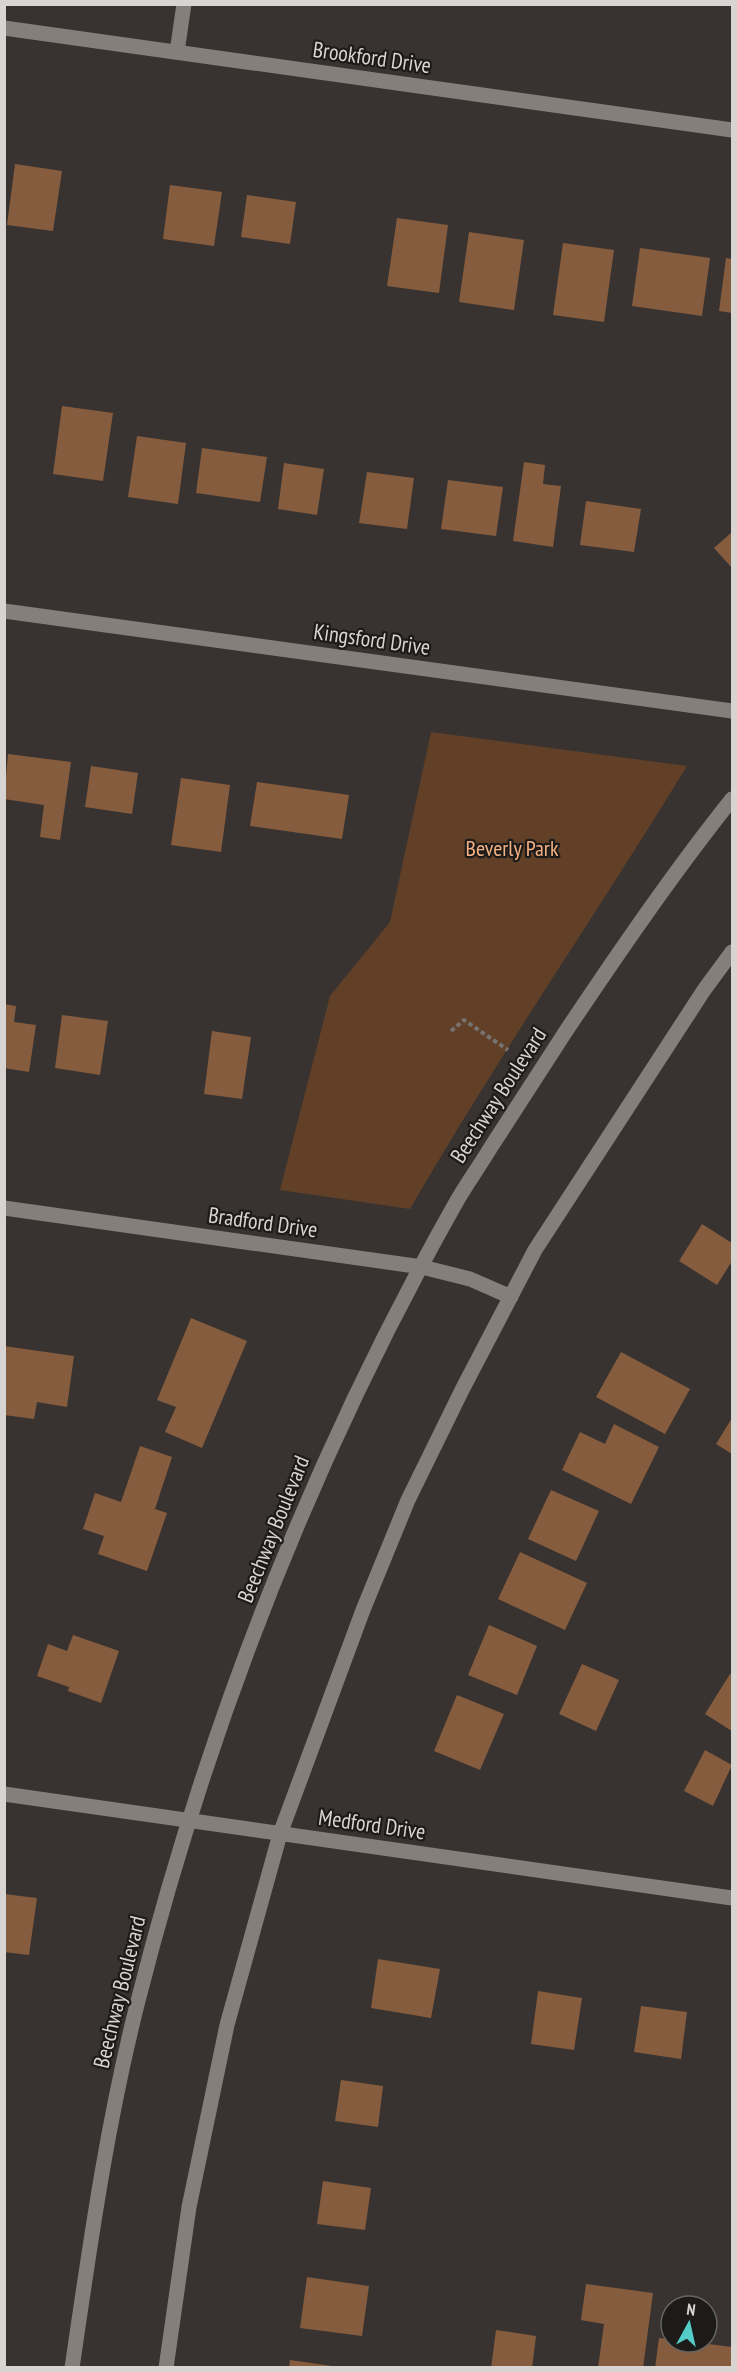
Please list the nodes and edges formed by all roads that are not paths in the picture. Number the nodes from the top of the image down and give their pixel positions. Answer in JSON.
{"nodes":[{"id":1,"x":184,"y":4,"type":"edge"},
{"id":2,"x":4,"y":28,"type":"edge"},
{"id":3,"x":177,"y":52,"type":"junction"},
{"id":4,"x":732,"y":130,"type":"edge"},
{"id":5,"x":4,"y":611,"type":"edge"},
{"id":6,"x":732,"y":711,"type":"edge"},
{"id":7,"x":732,"y":798,"type":"edge"},
{"id":8,"x":732,"y":952,"type":"edge"},
{"id":9,"x":4,"y":1208,"type":"edge"},
{"id":10,"x":422,"y":1267,"type":"junction"},
{"id":11,"x":511,"y":1297,"type":"junction"},
{"id":12,"x":4,"y":1794,"type":"edge"},
{"id":13,"x":188,"y":1820,"type":"junction"},
{"id":14,"x":280,"y":1834,"type":"junction"},
{"id":15,"x":732,"y":1898,"type":"edge"},
{"id":16,"x":72,"y":2367,"type":"edge"},
{"id":17,"x":166,"y":2367,"type":"edge"}],
"edges":[{"from":1,"to":3,"type":"street"},
{"from":2,"to":3,"type":"street","name":"Brookford Drive"},
{"from":3,"to":4,"type":"street","name":"Brookford Drive"},
{"from":5,"to":6,"type":"street","name":"Kingsford Drive"},
{"from":7,"to":10,"type":"street","name":"Beechway Boulevard"},
{"from":8,"to":11,"type":"street"},
{"from":9,"to":10,"type":"street","name":"Bradford Drive"},
{"from":10,"to":11,"type":"street","name":"Bradford Drive"},
{"from":10,"to":13,"type":"street","name":"Beechway Boulevard"},
{"from":11,"to":14,"type":"street"},
{"from":12,"to":13,"type":"street","name":"Medford Drive"},
{"from":13,"to":14,"type":"street","name":"Medford Drive"},
{"from":13,"to":16,"type":"street","name":"Beechway Boulevard"},
{"from":14,"to":15,"type":"street","name":"Medford Drive"},
{"from":14,"to":17,"type":"street"}]}
